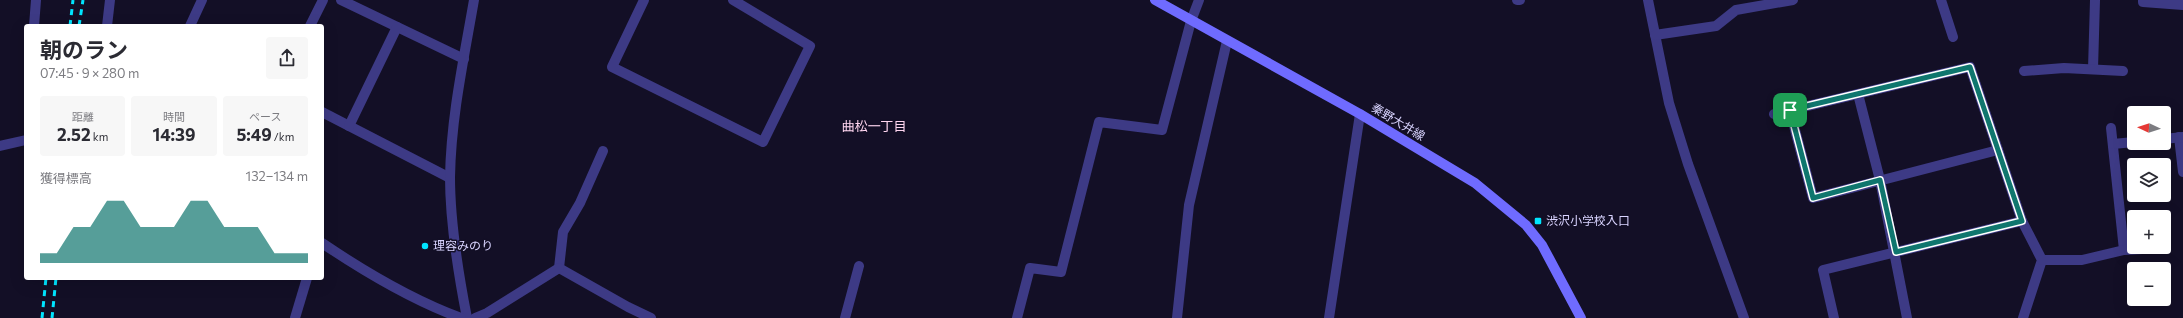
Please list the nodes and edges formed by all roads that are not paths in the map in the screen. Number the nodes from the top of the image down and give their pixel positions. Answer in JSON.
{"nodes":[{"id":1,"x":36,"y":0,"type":"edge"},
{"id":2,"x":110,"y":0,"type":"edge"},
{"id":3,"x":202,"y":0,"type":"edge"},
{"id":4,"x":323,"y":0,"type":"edge"},
{"id":5,"x":341,"y":0,"type":"edge"},
{"id":6,"x":474,"y":0,"type":"edge"},
{"id":7,"x":644,"y":0,"type":"edge"},
{"id":8,"x":733,"y":0,"type":"edge"},
{"id":9,"x":1155,"y":0,"type":"edge"},
{"id":10,"x":1199,"y":0,"type":"edge"},
{"id":11,"x":1648,"y":0,"type":"edge"},
{"id":12,"x":1793,"y":0,"type":"edge"},
{"id":13,"x":1941,"y":0,"type":"edge"},
{"id":14,"x":2095,"y":0,"type":"edge"},
{"id":15,"x":2143,"y":0,"type":"edge"},
{"id":16,"x":2183,"y":5,"type":"edge"},
{"id":17,"x":1191,"y":21,"type":"junction"},
{"id":18,"x":34,"y":24,"type":"edge"},
{"id":19,"x":107,"y":24,"type":"edge"},
{"id":20,"x":191,"y":24,"type":"edge"},
{"id":21,"x":311,"y":24,"type":"edge"},
{"id":22,"x":397,"y":27,"type":"junction"},
{"id":23,"x":1655,"y":35,"type":"junction"},
{"id":24,"x":1953,"y":37,"type":"dead end"},
{"id":25,"x":1227,"y":41,"type":"junction"},
{"id":26,"x":464,"y":59,"type":"junction"},
{"id":27,"x":2093,"y":69,"type":"junction"},
{"id":28,"x":2024,"y":71,"type":"dead end"},
{"id":29,"x":2123,"y":71,"type":"dead end"},
{"id":30,"x":1858,"y":94,"type":"junction"},
{"id":31,"x":1790,"y":110,"type":"junction"},
{"id":32,"x":324,"y":113,"type":"edge"},
{"id":33,"x":1360,"y":114,"type":"junction"},
{"id":34,"x":1774,"y":114,"type":"dead end"},
{"id":35,"x":349,"y":126,"type":"junction"},
{"id":36,"x":2111,"y":128,"type":"dead end"},
{"id":37,"x":2181,"y":137,"type":"edge"},
{"id":38,"x":2171,"y":138,"type":"edge"},
{"id":39,"x":24,"y":140,"type":"edge"},
{"id":40,"x":2127,"y":143,"type":"edge"},
{"id":41,"x":2113,"y":144,"type":"junction"},
{"id":42,"x":0,"y":146,"type":"edge"},
{"id":43,"x":1998,"y":150,"type":"junction"},
{"id":44,"x":603,"y":151,"type":"dead end"},
{"id":45,"x":2183,"y":172,"type":"edge"},
{"id":46,"x":450,"y":178,"type":"junction"},
{"id":47,"x":1880,"y":180,"type":"junction"},
{"id":48,"x":2022,"y":221,"type":"junction"},
{"id":49,"x":324,"y":244,"type":"edge"},
{"id":50,"x":2124,"y":250,"type":"junction"},
{"id":51,"x":2127,"y":250,"type":"edge"},
{"id":52,"x":1896,"y":252,"type":"junction"},
{"id":53,"x":2042,"y":260,"type":"junction"},
{"id":54,"x":859,"y":266,"type":"dead end"},
{"id":55,"x":559,"y":268,"type":"junction"},
{"id":56,"x":306,"y":280,"type":"edge"},
{"id":57,"x":295,"y":318,"type":"edge"},
{"id":58,"x":461,"y":318,"type":"edge"},
{"id":59,"x":467,"y":318,"type":"edge"},
{"id":60,"x":475,"y":318,"type":"edge"},
{"id":61,"x":651,"y":318,"type":"edge"},
{"id":62,"x":845,"y":318,"type":"edge"},
{"id":63,"x":1017,"y":318,"type":"edge"},
{"id":64,"x":1177,"y":318,"type":"edge"},
{"id":65,"x":1329,"y":318,"type":"edge"},
{"id":66,"x":1581,"y":318,"type":"edge"},
{"id":67,"x":1744,"y":318,"type":"edge"},
{"id":68,"x":1834,"y":318,"type":"edge"},
{"id":69,"x":1907,"y":318,"type":"edge"},
{"id":70,"x":2022,"y":318,"type":"edge"}],
"edges":[{"from":1,"to":18,"type":"street"},
{"from":2,"to":19,"type":"street"},
{"from":3,"to":20,"type":"street"},
{"from":4,"to":21,"type":"street"},
{"from":5,"to":22,"type":"street"},
{"from":6,"to":26,"type":"street"},
{"from":7,"to":8,"type":"street"},
{"from":9,"to":17,"type":"main road","name":"秦野大井線"},
{"from":10,"to":17,"type":"street"},
{"from":11,"to":23,"type":"street"},
{"from":12,"to":23,"type":"street"},
{"from":13,"to":24,"type":"street"},
{"from":14,"to":27,"type":"street"},
{"from":15,"to":16,"type":"street"},
{"from":17,"to":25,"type":"main road","name":"秦野大井線"},
{"from":17,"to":63,"type":"street"},
{"from":22,"to":26,"type":"street"},
{"from":22,"to":35,"type":"street"},
{"from":23,"to":67,"type":"street"},
{"from":25,"to":33,"type":"main road","name":"秦野大井線"},
{"from":25,"to":64,"type":"street"},
{"from":26,"to":46,"type":"street"},
{"from":27,"to":28,"type":"street"},
{"from":27,"to":29,"type":"street"},
{"from":30,"to":31,"type":"street"},
{"from":30,"to":43,"type":"street"},
{"from":30,"to":47,"type":"street"},
{"from":31,"to":34,"type":"street"},
{"from":31,"to":47,"type":"street"},
{"from":32,"to":35,"type":"street"},
{"from":33,"to":65,"type":"street"},
{"from":33,"to":66,"type":"main road","name":"秦野大井線"},
{"from":35,"to":46,"type":"street"},
{"from":36,"to":41,"type":"street"},
{"from":37,"to":38,"type":"street"},
{"from":37,"to":45,"type":"street"},
{"from":39,"to":42,"type":"street"},
{"from":40,"to":41,"type":"street"},
{"from":41,"to":50,"type":"street"},
{"from":43,"to":47,"type":"street"},
{"from":43,"to":48,"type":"street"},
{"from":44,"to":55,"type":"street"},
{"from":46,"to":59,"type":"street"},
{"from":47,"to":52,"type":"street"},
{"from":48,"to":52,"type":"street"},
{"from":48,"to":53,"type":"street"},
{"from":49,"to":58,"type":"street"},
{"from":50,"to":51,"type":"street"},
{"from":50,"to":53,"type":"street"},
{"from":52,"to":68,"type":"street"},
{"from":52,"to":69,"type":"street"},
{"from":53,"to":70,"type":"street"},
{"from":54,"to":62,"type":"street"},
{"from":55,"to":60,"type":"street"},
{"from":55,"to":61,"type":"street"},
{"from":56,"to":57,"type":"street"}]}
